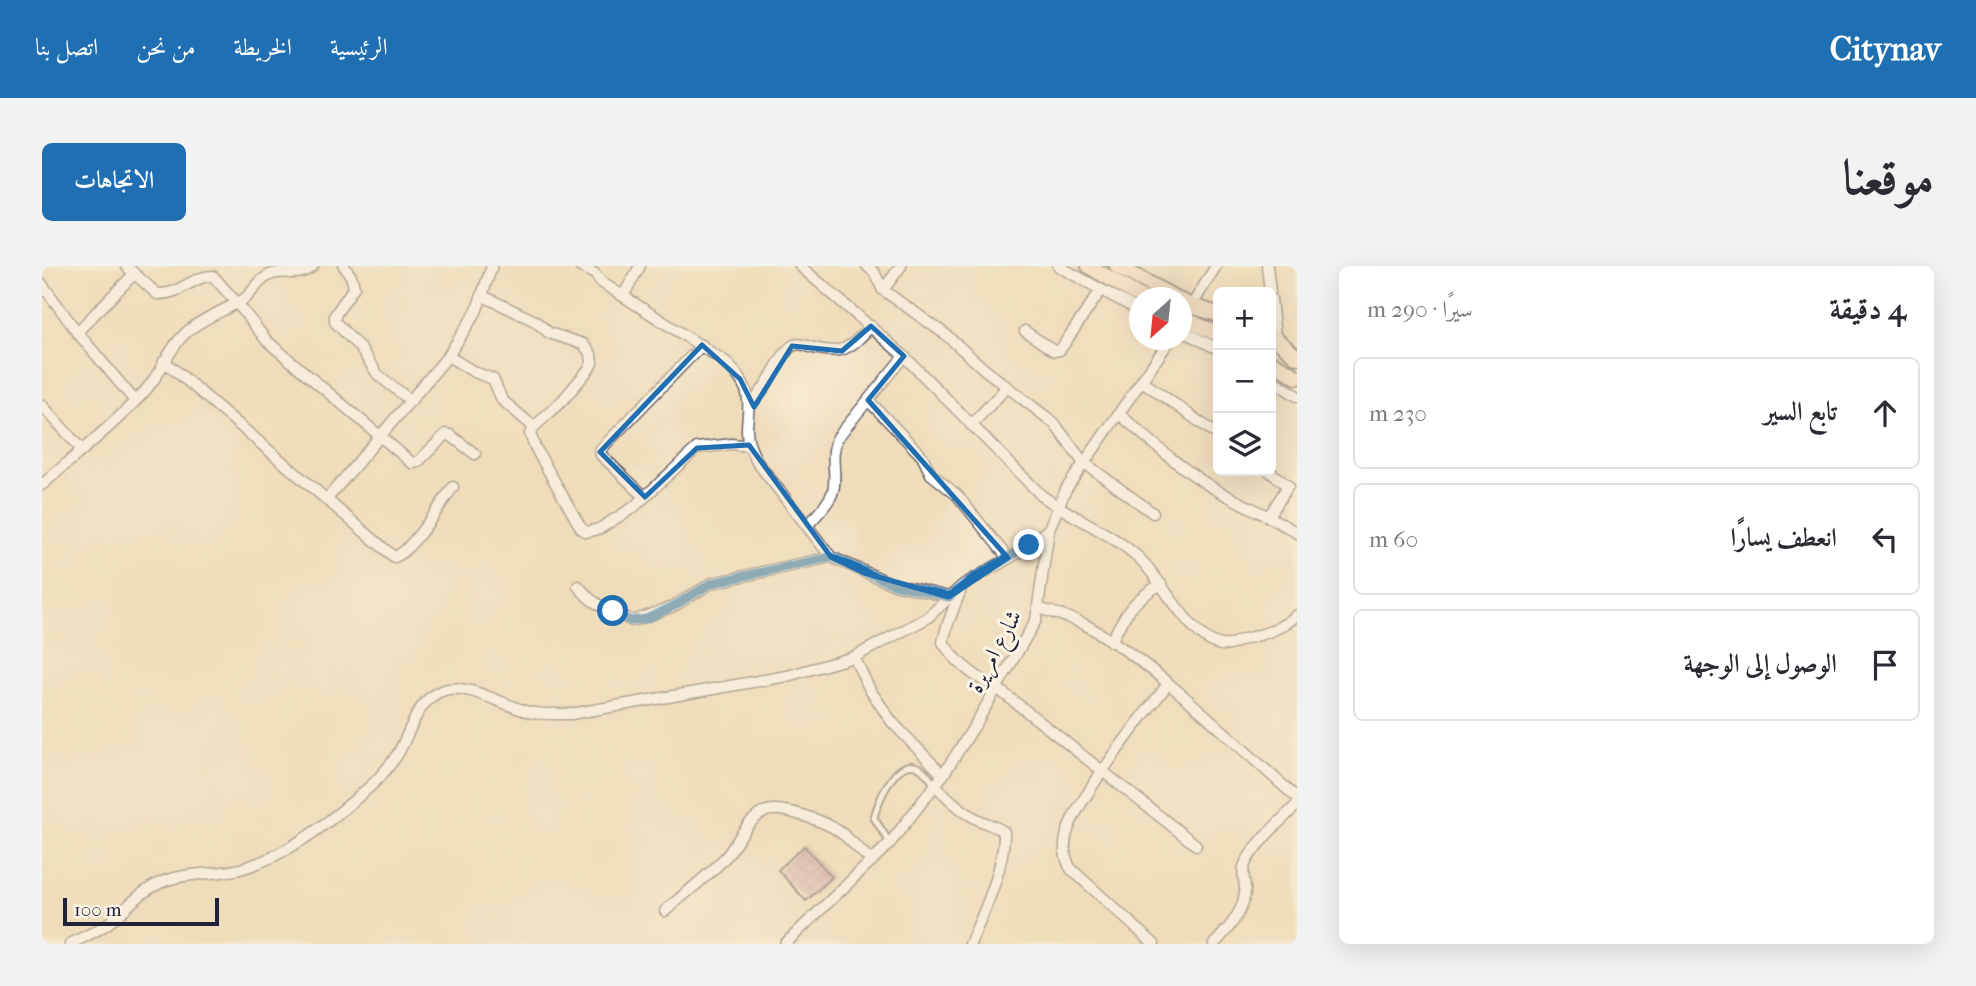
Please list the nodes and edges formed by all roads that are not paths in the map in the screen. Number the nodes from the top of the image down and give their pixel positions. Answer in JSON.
{"nodes":[{"id":1,"x":313,"y":266,"type":"edge"},
{"id":2,"x":344,"y":266,"type":"edge"},
{"id":3,"x":492,"y":266,"type":"edge"},
{"id":4,"x":579,"y":266,"type":"edge"},
{"id":5,"x":640,"y":266,"type":"edge"},
{"id":6,"x":800,"y":266,"type":"edge"},
{"id":7,"x":867,"y":266,"type":"edge"},
{"id":8,"x":901,"y":266,"type":"edge"},
{"id":9,"x":1058,"y":266,"type":"edge"},
{"id":10,"x":1089,"y":266,"type":"edge"},
{"id":11,"x":1216,"y":266,"type":"edge"},
{"id":12,"x":1267,"y":266,"type":"edge"},
{"id":13,"x":1120,"y":267,"type":"edge"},
{"id":14,"x":130,"y":270,"type":"edge"},
{"id":15,"x":289,"y":270,"type":"edge"},
{"id":16,"x":42,"y":284,"type":"edge"},
{"id":17,"x":1155,"y":287,"type":"edge"},
{"id":18,"x":1269,"y":287,"type":"edge"},
{"id":19,"x":883,"y":290,"type":"junction"},
{"id":20,"x":1101,"y":290,"type":"junction"},
{"id":21,"x":1129,"y":290,"type":"edge"},
{"id":22,"x":483,"y":296,"type":"junction"},
{"id":23,"x":623,"y":296,"type":"junction"},
{"id":24,"x":1192,"y":296,"type":"edge"},
{"id":25,"x":237,"y":303,"type":"junction"},
{"id":26,"x":1129,"y":305,"type":"edge"},
{"id":27,"x":1192,"y":306,"type":"edge"},
{"id":28,"x":1213,"y":312,"type":"edge"},
{"id":29,"x":1192,"y":325,"type":"edge"},
{"id":30,"x":871,"y":326,"type":"junction"},
{"id":31,"x":1192,"y":330,"type":"edge"},
{"id":32,"x":1024,"y":331,"type":"dead end"},
{"id":33,"x":76,"y":332,"type":"junction"},
{"id":34,"x":1213,"y":332,"type":"edge"},
{"id":35,"x":1276,"y":339,"type":"edge"},
{"id":36,"x":702,"y":345,"type":"junction"},
{"id":37,"x":1213,"y":345,"type":"edge"},
{"id":38,"x":1163,"y":350,"type":"edge"},
{"id":39,"x":448,"y":356,"type":"junction"},
{"id":40,"x":904,"y":356,"type":"junction"},
{"id":41,"x":1297,"y":357,"type":"edge"},
{"id":42,"x":164,"y":361,"type":"junction"},
{"id":43,"x":1276,"y":365,"type":"edge"},
{"id":44,"x":1297,"y":377,"type":"edge"},
{"id":45,"x":1142,"y":381,"type":"junction"},
{"id":46,"x":1276,"y":382,"type":"edge"},
{"id":47,"x":1006,"y":388,"type":"junction"},
{"id":48,"x":1297,"y":396,"type":"edge"},
{"id":49,"x":868,"y":400,"type":"junction"},
{"id":50,"x":135,"y":401,"type":"junction"},
{"id":51,"x":411,"y":401,"type":"junction"},
{"id":52,"x":42,"y":405,"type":"edge"},
{"id":53,"x":749,"y":406,"type":"junction"},
{"id":54,"x":1119,"y":414,"type":"junction"},
{"id":55,"x":971,"y":425,"type":"junction"},
{"id":56,"x":534,"y":427,"type":"junction"},
{"id":57,"x":1213,"y":431,"type":"edge"},
{"id":58,"x":380,"y":435,"type":"junction"},
{"id":59,"x":749,"y":446,"type":"junction"},
{"id":60,"x":82,"y":450,"type":"junction"},
{"id":61,"x":475,"y":454,"type":"dead end"},
{"id":62,"x":1083,"y":462,"type":"junction"},
{"id":63,"x":1275,"y":476,"type":"edge"},
{"id":64,"x":42,"y":485,"type":"edge"},
{"id":65,"x":453,"y":487,"type":"dead end"},
{"id":66,"x":645,"y":497,"type":"junction"},
{"id":67,"x":326,"y":500,"type":"junction"},
{"id":68,"x":1057,"y":507,"type":"junction"},
{"id":69,"x":1153,"y":513,"type":"dead end"},
{"id":70,"x":1269,"y":516,"type":"junction"},
{"id":71,"x":807,"y":526,"type":"junction"},
{"id":72,"x":1049,"y":529,"type":"junction"},
{"id":73,"x":1297,"y":533,"type":"edge"},
{"id":74,"x":831,"y":557,"type":"junction"},
{"id":75,"x":1008,"y":558,"type":"junction"},
{"id":76,"x":1161,"y":584,"type":"junction"},
{"id":77,"x":963,"y":585,"type":"junction"},
{"id":78,"x":578,"y":586,"type":"dead end"},
{"id":79,"x":949,"y":597,"type":"junction"},
{"id":80,"x":1038,"y":608,"type":"junction"},
{"id":81,"x":1297,"y":615,"type":"edge"},
{"id":82,"x":1111,"y":642,"type":"junction"},
{"id":83,"x":854,"y":657,"type":"junction"},
{"id":84,"x":1168,"y":684,"type":"junction"},
{"id":85,"x":997,"y":688,"type":"junction"},
{"id":86,"x":1103,"y":770,"type":"junction"},
{"id":87,"x":943,"y":775,"type":"junction"},
{"id":88,"x":936,"y":786,"type":"junction"},
{"id":89,"x":1297,"y":798,"type":"edge"},
{"id":90,"x":1297,"y":805,"type":"edge"},
{"id":91,"x":890,"y":843,"type":"junction"},
{"id":92,"x":1196,"y":845,"type":"dead end"},
{"id":93,"x":872,"y":861,"type":"junction"},
{"id":94,"x":666,"y":911,"type":"dead end"},
{"id":95,"x":69,"y":944,"type":"edge"},
{"id":96,"x":785,"y":944,"type":"edge"},
{"id":97,"x":970,"y":944,"type":"edge"},
{"id":98,"x":1154,"y":944,"type":"edge"},
{"id":99,"x":1214,"y":944,"type":"edge"}],
"edges":[{"from":1,"to":15,"type":"street"},
{"from":2,"to":51,"type":"street"},
{"from":3,"to":22,"type":"street"},
{"from":4,"to":23,"type":"street"},
{"from":5,"to":23,"type":"street"},
{"from":6,"to":30,"type":"street"},
{"from":7,"to":19,"type":"street"},
{"from":8,"to":19,"type":"street"},
{"from":9,"to":20,"type":"street"},
{"from":10,"to":21,"type":"main road"},
{"from":11,"to":24,"type":"street"},
{"from":12,"to":18,"type":"street"},
{"from":13,"to":17,"type":"main road"},
{"from":14,"to":25,"type":"street"},
{"from":14,"to":33,"type":"street"},
{"from":15,"to":25,"type":"street"},
{"from":16,"to":33,"type":"street"},
{"from":19,"to":47,"type":"street"},
{"from":20,"to":26,"type":"street"},
{"from":20,"to":32,"type":"street"},
{"from":22,"to":39,"type":"street"},
{"from":22,"to":56,"type":"street"},
{"from":23,"to":36,"type":"street"},
{"from":25,"to":42,"type":"street"},
{"from":25,"to":58,"type":"street"},
{"from":27,"to":28,"type":"main road"},
{"from":29,"to":34,"type":"main road"},
{"from":30,"to":40,"type":"street"},
{"from":30,"to":53,"type":"street"},
{"from":31,"to":37,"type":"street"},
{"from":33,"to":50,"type":"street"},
{"from":35,"to":41,"type":"main road"},
{"from":36,"to":53,"type":"street"},
{"from":36,"to":66,"type":"street"},
{"from":38,"to":45,"type":"street","name":"شارع امريرة"},
{"from":39,"to":51,"type":"street"},
{"from":39,"to":56,"type":"street"},
{"from":40,"to":49,"type":"street"},
{"from":40,"to":55,"type":"street"},
{"from":42,"to":50,"type":"street"},
{"from":42,"to":67,"type":"street"},
{"from":43,"to":44,"type":"main road"},
{"from":45,"to":54,"type":"street","name":"شارع امريرة"},
{"from":45,"to":57,"type":"street"},
{"from":46,"to":48,"type":"street"},
{"from":47,"to":55,"type":"street"},
{"from":47,"to":62,"type":"street"},
{"from":49,"to":71,"type":"street"},
{"from":49,"to":75,"type":"street"},
{"from":50,"to":60,"type":"street"},
{"from":51,"to":58,"type":"street"},
{"from":52,"to":60,"type":"street"},
{"from":53,"to":59,"type":"street"},
{"from":54,"to":62,"type":"street","name":"شارع امريرة"},
{"from":54,"to":70,"type":"street"},
{"from":55,"to":68,"type":"street"},
{"from":56,"to":66,"type":"street"},
{"from":58,"to":61,"type":"street"},
{"from":58,"to":67,"type":"street"},
{"from":59,"to":66,"type":"street"},
{"from":59,"to":71,"type":"street"},
{"from":60,"to":64,"type":"street"},
{"from":62,"to":68,"type":"street","name":"شارع امريرة"},
{"from":62,"to":69,"type":"street"},
{"from":63,"to":70,"type":"street"},
{"from":65,"to":67,"type":"street"},
{"from":68,"to":72,"type":"street","name":"شارع امريرة"},
{"from":68,"to":76,"type":"street"},
{"from":70,"to":73,"type":"street"},
{"from":71,"to":74,"type":"street"},
{"from":72,"to":75,"type":"street"},
{"from":72,"to":80,"type":"street","name":"شارع امريرة"},
{"from":74,"to":78,"type":"street"},
{"from":74,"to":79,"type":"street"},
{"from":75,"to":77,"type":"street"},
{"from":76,"to":81,"type":"street"},
{"from":76,"to":82,"type":"street"},
{"from":77,"to":79,"type":"street"},
{"from":77,"to":85,"type":"street"},
{"from":79,"to":83,"type":"street"},
{"from":80,"to":82,"type":"street"},
{"from":80,"to":85,"type":"street","name":"شارع امريرة"},
{"from":82,"to":84,"type":"street"},
{"from":83,"to":87,"type":"street"},
{"from":83,"to":95,"type":"street"},
{"from":84,"to":86,"type":"street"},
{"from":84,"to":89,"type":"street"},
{"from":85,"to":86,"type":"street"},
{"from":85,"to":87,"type":"street","name":"شارع امريرة"},
{"from":86,"to":92,"type":"street"},
{"from":86,"to":98,"type":"street"},
{"from":87,"to":88,"type":"street","name":"شارع امريرة"},
{"from":88,"to":91,"type":"street","name":"شارع امريرة"},
{"from":88,"to":91,"type":"lane"},
{"from":88,"to":97,"type":"street"},
{"from":90,"to":99,"type":"street"},
{"from":91,"to":93,"type":"street","name":"شارع امريرة"},
{"from":93,"to":94,"type":"street"},
{"from":93,"to":96,"type":"street","name":"شارع امريرة"}]}
